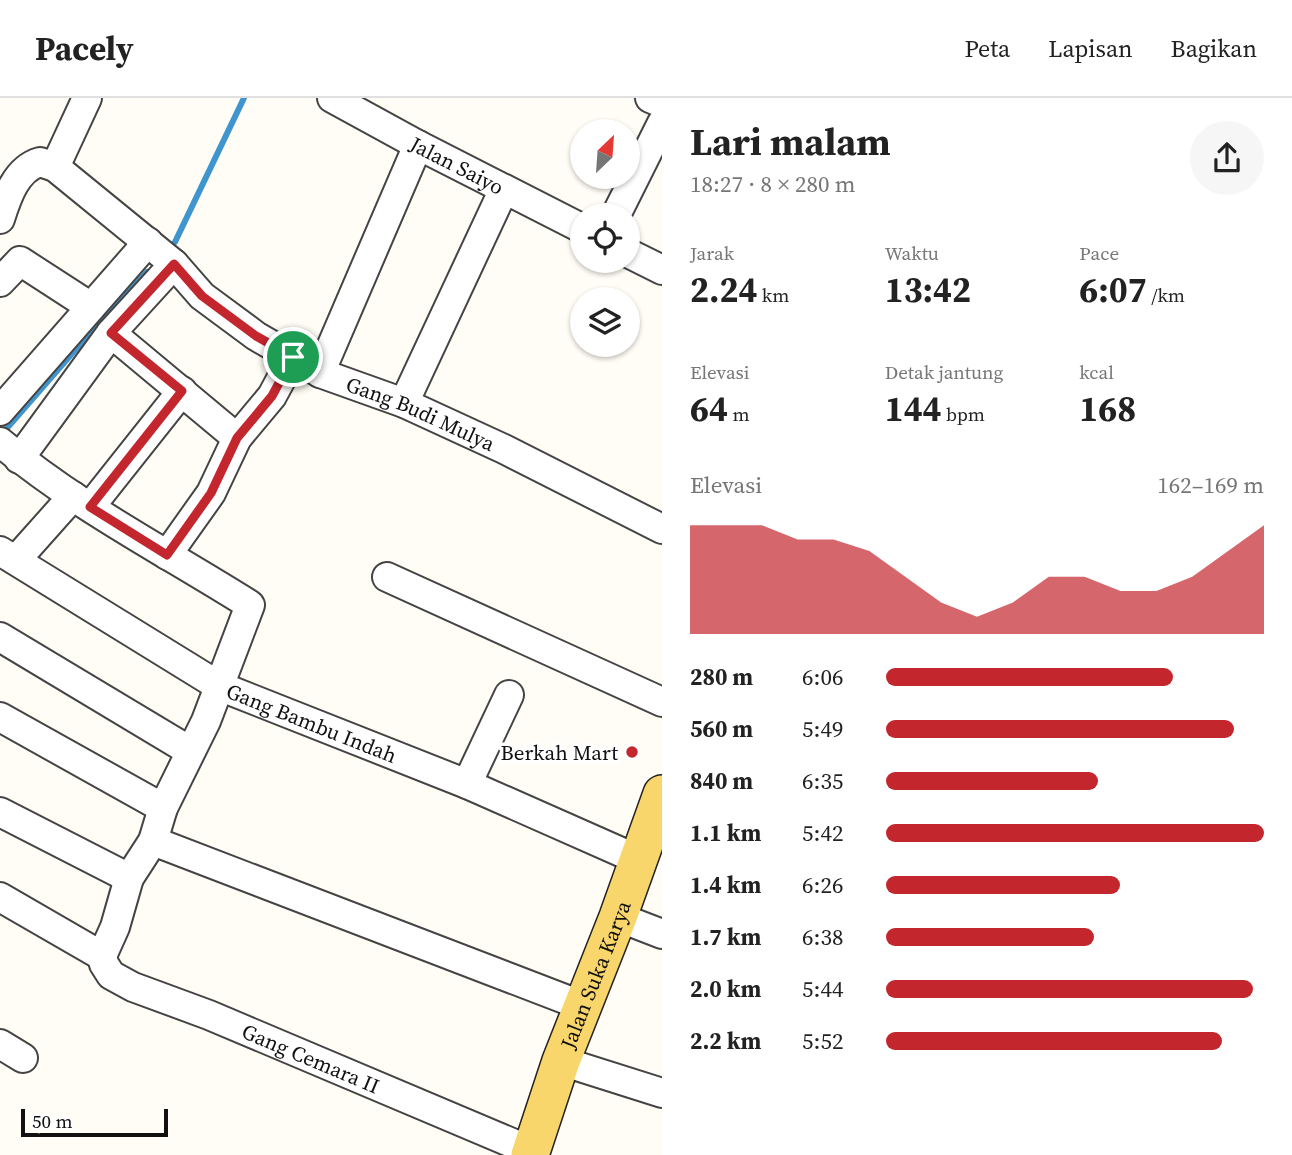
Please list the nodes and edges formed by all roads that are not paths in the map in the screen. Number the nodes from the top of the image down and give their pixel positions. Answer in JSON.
{"nodes":[{"id":1,"x":87,"y":98,"type":"edge"},
{"id":2,"x":332,"y":98,"type":"edge"},
{"id":3,"x":650,"y":98,"type":"edge"},
{"id":4,"x":662,"y":103,"type":"edge"},
{"id":5,"x":662,"y":123,"type":"edge"},
{"id":6,"x":418,"y":145,"type":"junction"},
{"id":7,"x":55,"y":167,"type":"junction"},
{"id":8,"x":504,"y":189,"type":"junction"},
{"id":9,"x":622,"y":203,"type":"edge"},
{"id":10,"x":0,"y":219,"type":"edge"},
{"id":11,"x":570,"y":222,"type":"edge"},
{"id":12,"x":148,"y":242,"type":"junction"},
{"id":13,"x":640,"y":259,"type":"edge"},
{"id":14,"x":20,"y":261,"type":"junction"},
{"id":15,"x":174,"y":264,"type":"junction"},
{"id":16,"x":662,"y":270,"type":"edge"},
{"id":17,"x":0,"y":282,"type":"edge"},
{"id":18,"x":91,"y":307,"type":"junction"},
{"id":19,"x":111,"y":333,"type":"junction"},
{"id":20,"x":293,"y":357,"type":"junction"},
{"id":21,"x":320,"y":373,"type":"junction"},
{"id":22,"x":182,"y":391,"type":"junction"},
{"id":23,"x":404,"y":403,"type":"junction"},
{"id":24,"x":0,"y":411,"type":"edge"},
{"id":25,"x":237,"y":438,"type":"junction"},
{"id":26,"x":9,"y":450,"type":"edge"},
{"id":27,"x":81,"y":501,"type":"junction"},
{"id":28,"x":662,"y":529,"type":"edge"},
{"id":29,"x":167,"y":555,"type":"junction"},
{"id":30,"x":8,"y":556,"type":"edge"},
{"id":31,"x":387,"y":577,"type":"dead end"},
{"id":32,"x":0,"y":637,"type":"edge"},
{"id":33,"x":219,"y":686,"type":"junction"},
{"id":34,"x":509,"y":695,"type":"dead end"},
{"id":35,"x":662,"y":702,"type":"edge"},
{"id":36,"x":0,"y":717,"type":"edge"},
{"id":37,"x":190,"y":751,"type":"junction"},
{"id":38,"x":467,"y":785,"type":"junction"},
{"id":39,"x":662,"y":794,"type":"edge"},
{"id":40,"x":163,"y":808,"type":"junction"},
{"id":41,"x":0,"y":812,"type":"edge"},
{"id":42,"x":153,"y":841,"type":"junction"},
{"id":43,"x":639,"y":860,"type":"junction"},
{"id":44,"x":130,"y":878,"type":"junction"},
{"id":45,"x":0,"y":897,"type":"edge"},
{"id":46,"x":618,"y":917,"type":"junction"},
{"id":47,"x":662,"y":934,"type":"edge"},
{"id":48,"x":103,"y":956,"type":"junction"},
{"id":49,"x":583,"y":1006,"type":"junction"},
{"id":50,"x":561,"y":1061,"type":"junction"},
{"id":51,"x":662,"y":1093,"type":"edge"},
{"id":52,"x":531,"y":1153,"type":"edge"}],
"edges":[{"from":1,"to":7,"type":"street"},
{"from":2,"to":6,"type":"street","name":"Jalan Saiyo"},
{"from":3,"to":4,"type":"street"},
{"from":5,"to":9,"type":"street"},
{"from":6,"to":8,"type":"street","name":"Jalan Saiyo"},
{"from":6,"to":21,"type":"street"},
{"from":7,"to":10,"type":"street"},
{"from":7,"to":12,"type":"street","name":"Gang Budi Mulya"},
{"from":8,"to":11,"type":"street","name":"Jalan Saiyo"},
{"from":8,"to":23,"type":"street"},
{"from":10,"to":14,"type":"street"},
{"from":12,"to":15,"type":"street","name":"Gang Budi Mulya"},
{"from":12,"to":18,"type":"street"},
{"from":13,"to":16,"type":"street"},
{"from":14,"to":17,"type":"street"},
{"from":14,"to":18,"type":"street"},
{"from":15,"to":19,"type":"street"},
{"from":15,"to":20,"type":"street","name":"Gang Budi Mulya"},
{"from":18,"to":24,"type":"street"},
{"from":19,"to":22,"type":"street"},
{"from":19,"to":26,"type":"street"},
{"from":20,"to":21,"type":"street","name":"Gang Budi Mulya"},
{"from":20,"to":25,"type":"street"},
{"from":21,"to":23,"type":"street","name":"Gang Budi Mulya"},
{"from":22,"to":25,"type":"street"},
{"from":22,"to":27,"type":"street"},
{"from":23,"to":28,"type":"street","name":"Gang Budi Mulya"},
{"from":25,"to":29,"type":"street"},
{"from":26,"to":27,"type":"street"},
{"from":27,"to":29,"type":"street"},
{"from":27,"to":30,"type":"street"},
{"from":29,"to":33,"type":"street"},
{"from":30,"to":33,"type":"street","name":"Gang Bambu Indah"},
{"from":31,"to":35,"type":"street"},
{"from":32,"to":37,"type":"street"},
{"from":33,"to":37,"type":"street"},
{"from":33,"to":38,"type":"street","name":"Gang Bambu Indah"},
{"from":34,"to":38,"type":"street"},
{"from":36,"to":40,"type":"street"},
{"from":37,"to":40,"type":"street"},
{"from":38,"to":43,"type":"street","name":"Gang Bambu Indah"},
{"from":39,"to":43,"type":"main road","name":"Jalan Suka Karya"},
{"from":40,"to":42,"type":"street"},
{"from":41,"to":44,"type":"street"},
{"from":42,"to":44,"type":"street"},
{"from":42,"to":49,"type":"street"},
{"from":43,"to":46,"type":"main road","name":"Jalan Suka Karya"},
{"from":44,"to":48,"type":"street"},
{"from":45,"to":48,"type":"street"},
{"from":46,"to":47,"type":"street"},
{"from":46,"to":49,"type":"main road","name":"Jalan Suka Karya"},
{"from":48,"to":52,"type":"street","name":"Gang Cemara II"},
{"from":49,"to":50,"type":"main road","name":"Jalan Suka Karya"},
{"from":50,"to":51,"type":"street"},
{"from":50,"to":52,"type":"main road","name":"Jalan Suka Karya"}]}
